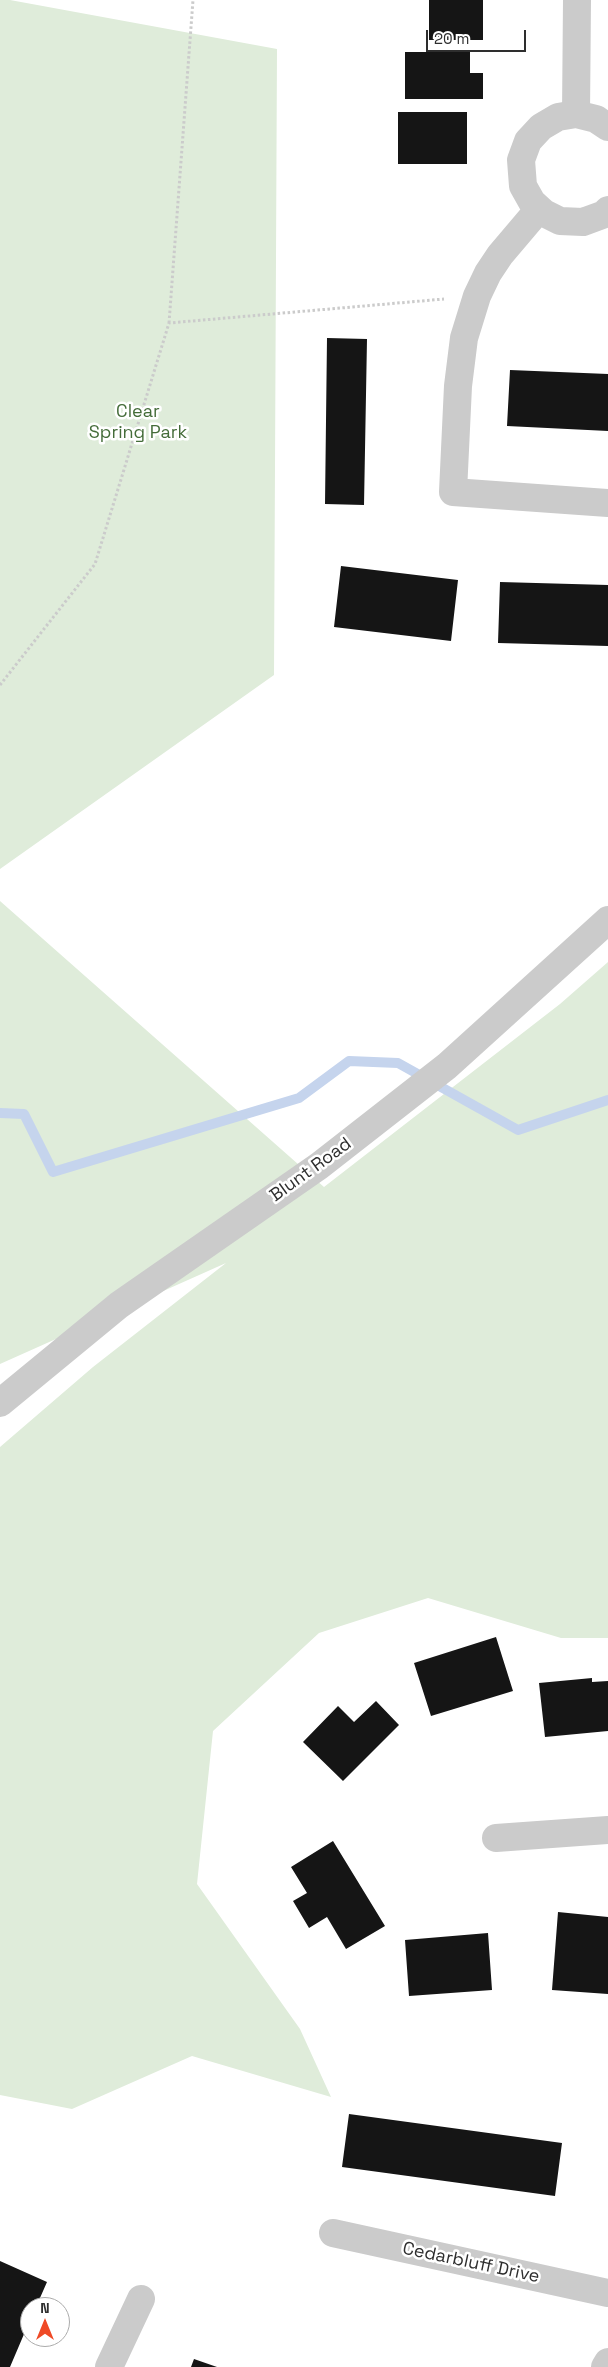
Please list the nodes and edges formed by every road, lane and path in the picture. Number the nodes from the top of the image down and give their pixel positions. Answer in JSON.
{"nodes":[{"id":1,"x":193,"y":0,"type":"edge"},
{"id":2,"x":577,"y":0,"type":"edge"},
{"id":3,"x":576,"y":114,"type":"junction"},
{"id":4,"x":608,"y":127,"type":"edge"},
{"id":5,"x":539,"y":209,"type":"junction"},
{"id":6,"x":608,"y":210,"type":"edge"},
{"id":7,"x":476,"y":296,"type":"junction"},
{"id":8,"x":169,"y":323,"type":"junction"},
{"id":9,"x":608,"y":503,"type":"edge"},
{"id":10,"x":0,"y":685,"type":"edge"},
{"id":11,"x":608,"y":920,"type":"edge"},
{"id":12,"x":0,"y":1403,"type":"edge"},
{"id":13,"x":608,"y":1830,"type":"edge"},
{"id":14,"x":496,"y":1838,"type":"dead end"},
{"id":15,"x":334,"y":2233,"type":"dead end"},
{"id":16,"x":608,"y":2292,"type":"edge"},
{"id":17,"x":141,"y":2299,"type":"dead end"},
{"id":18,"x":608,"y":2362,"type":"edge"},
{"id":19,"x":109,"y":2367,"type":"edge"},
{"id":20,"x":605,"y":2367,"type":"edge"}],
"edges":[{"from":1,"to":8,"type":"path"},
{"from":2,"to":3,"type":"street"},
{"from":3,"to":4,"type":"street"},
{"from":3,"to":5,"type":"street"},
{"from":5,"to":6,"type":"street"},
{"from":5,"to":7,"type":"street"},
{"from":7,"to":8,"type":"path"},
{"from":7,"to":9,"type":"street"},
{"from":8,"to":10,"type":"path"},
{"from":11,"to":12,"type":"street","name":"Blunt Road"},
{"from":13,"to":14,"type":"street"},
{"from":15,"to":16,"type":"street","name":"Cedarbluff Drive"},
{"from":17,"to":19,"type":"street"},
{"from":18,"to":20,"type":"street"}]}
